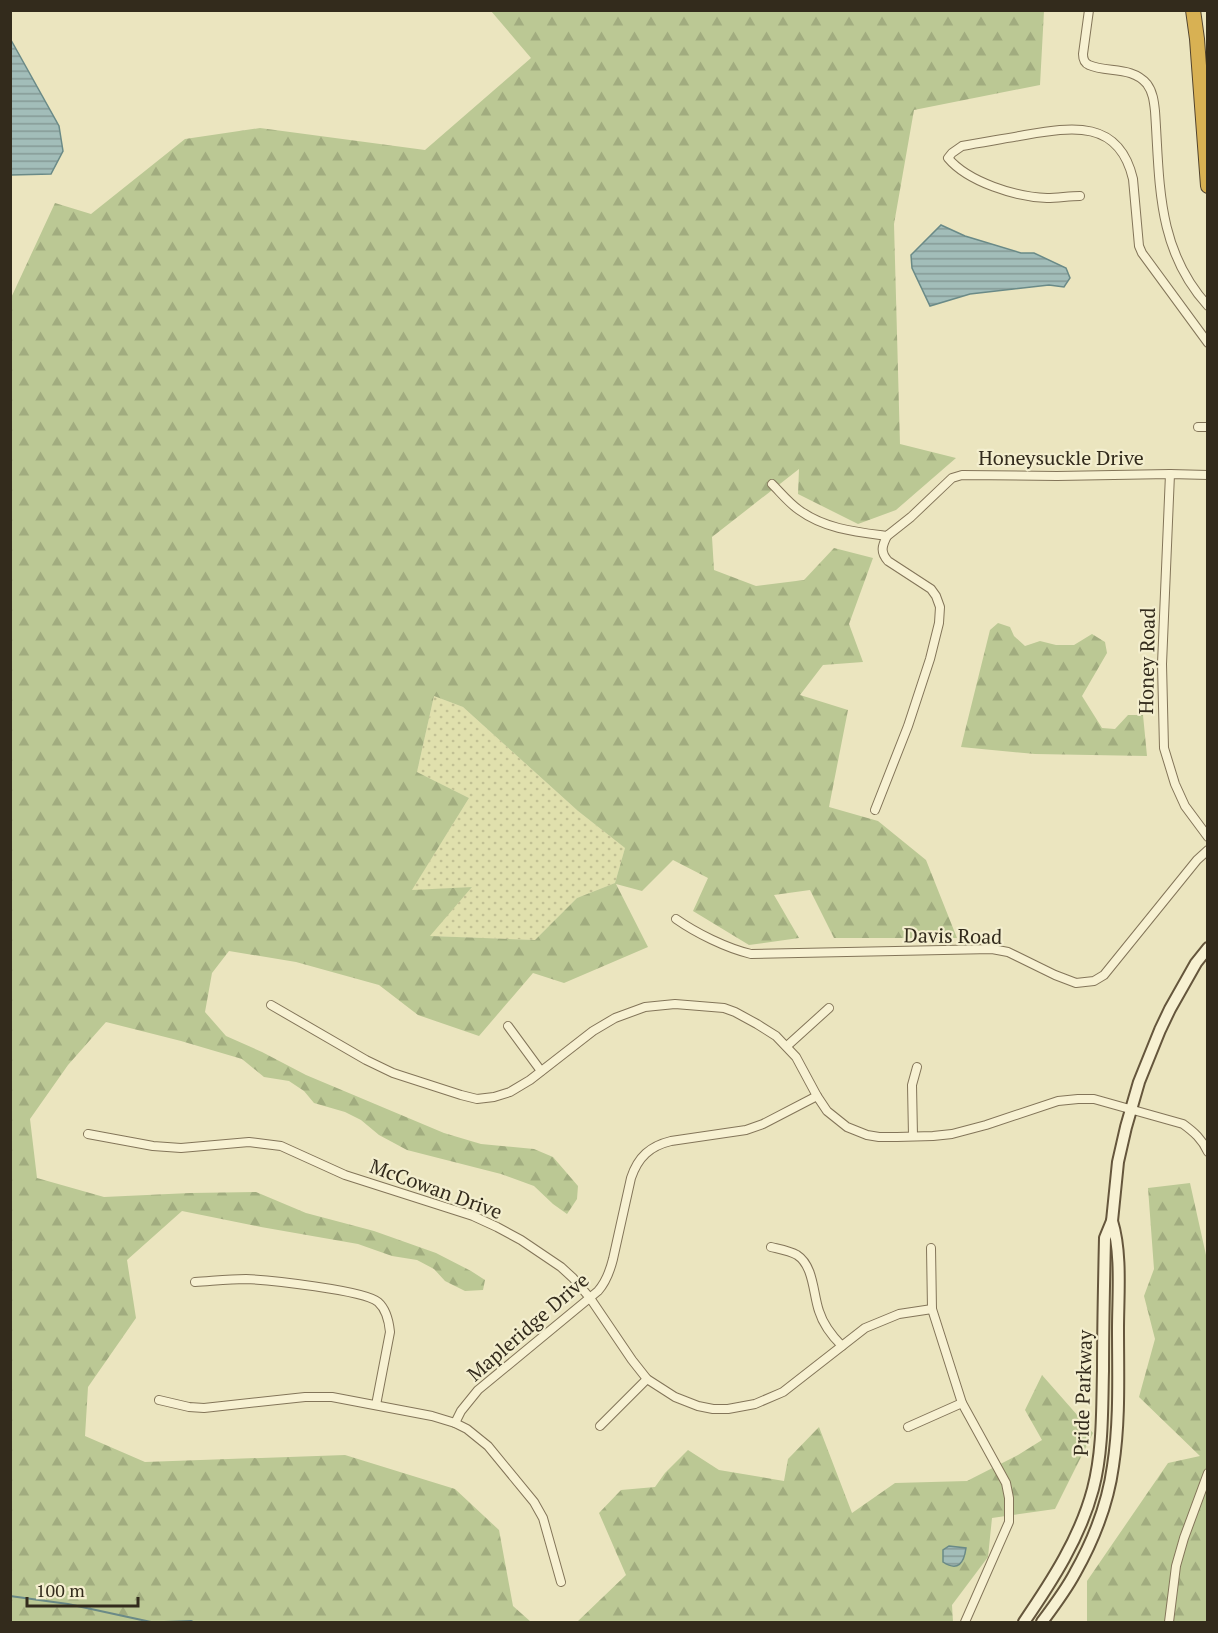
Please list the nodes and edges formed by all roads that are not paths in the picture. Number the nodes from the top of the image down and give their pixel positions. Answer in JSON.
{"nodes":[{"id":1,"x":1089,"y":10,"type":"edge"},
{"id":2,"x":1193,"y":10,"type":"edge"},
{"id":3,"x":1208,"y":186,"type":"edge"},
{"id":4,"x":1080,"y":196,"type":"dead end"},
{"id":5,"x":1208,"y":306,"type":"edge"},
{"id":6,"x":1208,"y":343,"type":"edge"},
{"id":7,"x":1198,"y":427,"type":"dead end"},
{"id":8,"x":1208,"y":427,"type":"edge"},
{"id":9,"x":1170,"y":474,"type":"junction"},
{"id":10,"x":1208,"y":476,"type":"edge"},
{"id":11,"x":772,"y":484,"type":"dead end"},
{"id":12,"x":887,"y":536,"type":"junction"},
{"id":13,"x":875,"y":810,"type":"dead end"},
{"id":14,"x":1208,"y":837,"type":"edge"},
{"id":15,"x":1208,"y":850,"type":"edge"},
{"id":16,"x":676,"y":919,"type":"dead end"},
{"id":17,"x":1208,"y":948,"type":"edge"},
{"id":18,"x":271,"y":1005,"type":"dead end"},
{"id":19,"x":829,"y":1008,"type":"dead end"},
{"id":20,"x":507,"y":1026,"type":"dead end"},
{"id":21,"x":787,"y":1046,"type":"junction"},
{"id":22,"x":917,"y":1067,"type":"dead end"},
{"id":23,"x":541,"y":1071,"type":"junction"},
{"id":24,"x":817,"y":1096,"type":"junction"},
{"id":25,"x":1130,"y":1110,"type":"junction"},
{"id":26,"x":88,"y":1134,"type":"dead end"},
{"id":27,"x":913,"y":1136,"type":"junction"},
{"id":28,"x":1208,"y":1152,"type":"edge"},
{"id":29,"x":1112,"y":1221,"type":"junction"},
{"id":30,"x":771,"y":1247,"type":"dead end"},
{"id":31,"x":931,"y":1248,"type":"dead end"},
{"id":32,"x":195,"y":1282,"type":"dead end"},
{"id":33,"x":590,"y":1298,"type":"junction"},
{"id":34,"x":932,"y":1309,"type":"junction"},
{"id":35,"x":842,"y":1346,"type":"junction"},
{"id":36,"x":647,"y":1379,"type":"junction"},
{"id":37,"x":159,"y":1400,"type":"dead end"},
{"id":38,"x":962,"y":1402,"type":"junction"},
{"id":39,"x":376,"y":1405,"type":"junction"},
{"id":40,"x":455,"y":1424,"type":"junction"},
{"id":41,"x":600,"y":1426,"type":"dead end"},
{"id":42,"x":908,"y":1427,"type":"dead end"},
{"id":43,"x":1208,"y":1473,"type":"edge"},
{"id":44,"x":561,"y":1582,"type":"dead end"},
{"id":45,"x":965,"y":1623,"type":"edge"},
{"id":46,"x":1024,"y":1623,"type":"edge"},
{"id":47,"x":1042,"y":1623,"type":"edge"},
{"id":48,"x":1169,"y":1623,"type":"edge"}],
"edges":[{"from":1,"to":5,"type":"street"},
{"from":2,"to":3,"type":"highway"},
{"from":4,"to":6,"type":"street"},
{"from":7,"to":8,"type":"street"},
{"from":9,"to":10,"type":"street","name":"Honeysuckle Drive"},
{"from":9,"to":12,"type":"street","name":"Honeysuckle Drive"},
{"from":9,"to":14,"type":"street","name":"Honey Road"},
{"from":11,"to":12,"type":"street"},
{"from":12,"to":13,"type":"street"},
{"from":15,"to":16,"type":"street","name":"Davis Road"},
{"from":17,"to":25,"type":"main road","name":"Pride Parkway"},
{"from":18,"to":23,"type":"street"},
{"from":19,"to":21,"type":"street"},
{"from":20,"to":23,"type":"street"},
{"from":21,"to":23,"type":"street"},
{"from":21,"to":24,"type":"street"},
{"from":22,"to":27,"type":"street"},
{"from":24,"to":27,"type":"street"},
{"from":24,"to":33,"type":"street","name":"Mapleridge Drive"},
{"from":25,"to":27,"type":"street"},
{"from":25,"to":28,"type":"street"},
{"from":25,"to":29,"type":"main road","name":"Pride Parkway"},
{"from":26,"to":33,"type":"street","name":"McCowan Drive"},
{"from":29,"to":46,"type":"main road","name":"Pride Parkway"},
{"from":29,"to":47,"type":"main road","name":"Pride Parkway"},
{"from":30,"to":35,"type":"street"},
{"from":31,"to":34,"type":"street"},
{"from":32,"to":39,"type":"street"},
{"from":33,"to":36,"type":"street","name":"McCowan Drive"},
{"from":33,"to":40,"type":"street","name":"Mapleridge Drive"},
{"from":34,"to":35,"type":"street","name":"McCowan Drive"},
{"from":34,"to":38,"type":"street"},
{"from":35,"to":36,"type":"street","name":"McCowan Drive"},
{"from":36,"to":41,"type":"street"},
{"from":37,"to":39,"type":"street"},
{"from":38,"to":42,"type":"street"},
{"from":38,"to":45,"type":"street"},
{"from":39,"to":40,"type":"street"},
{"from":40,"to":44,"type":"street"},
{"from":43,"to":48,"type":"street"}]}
